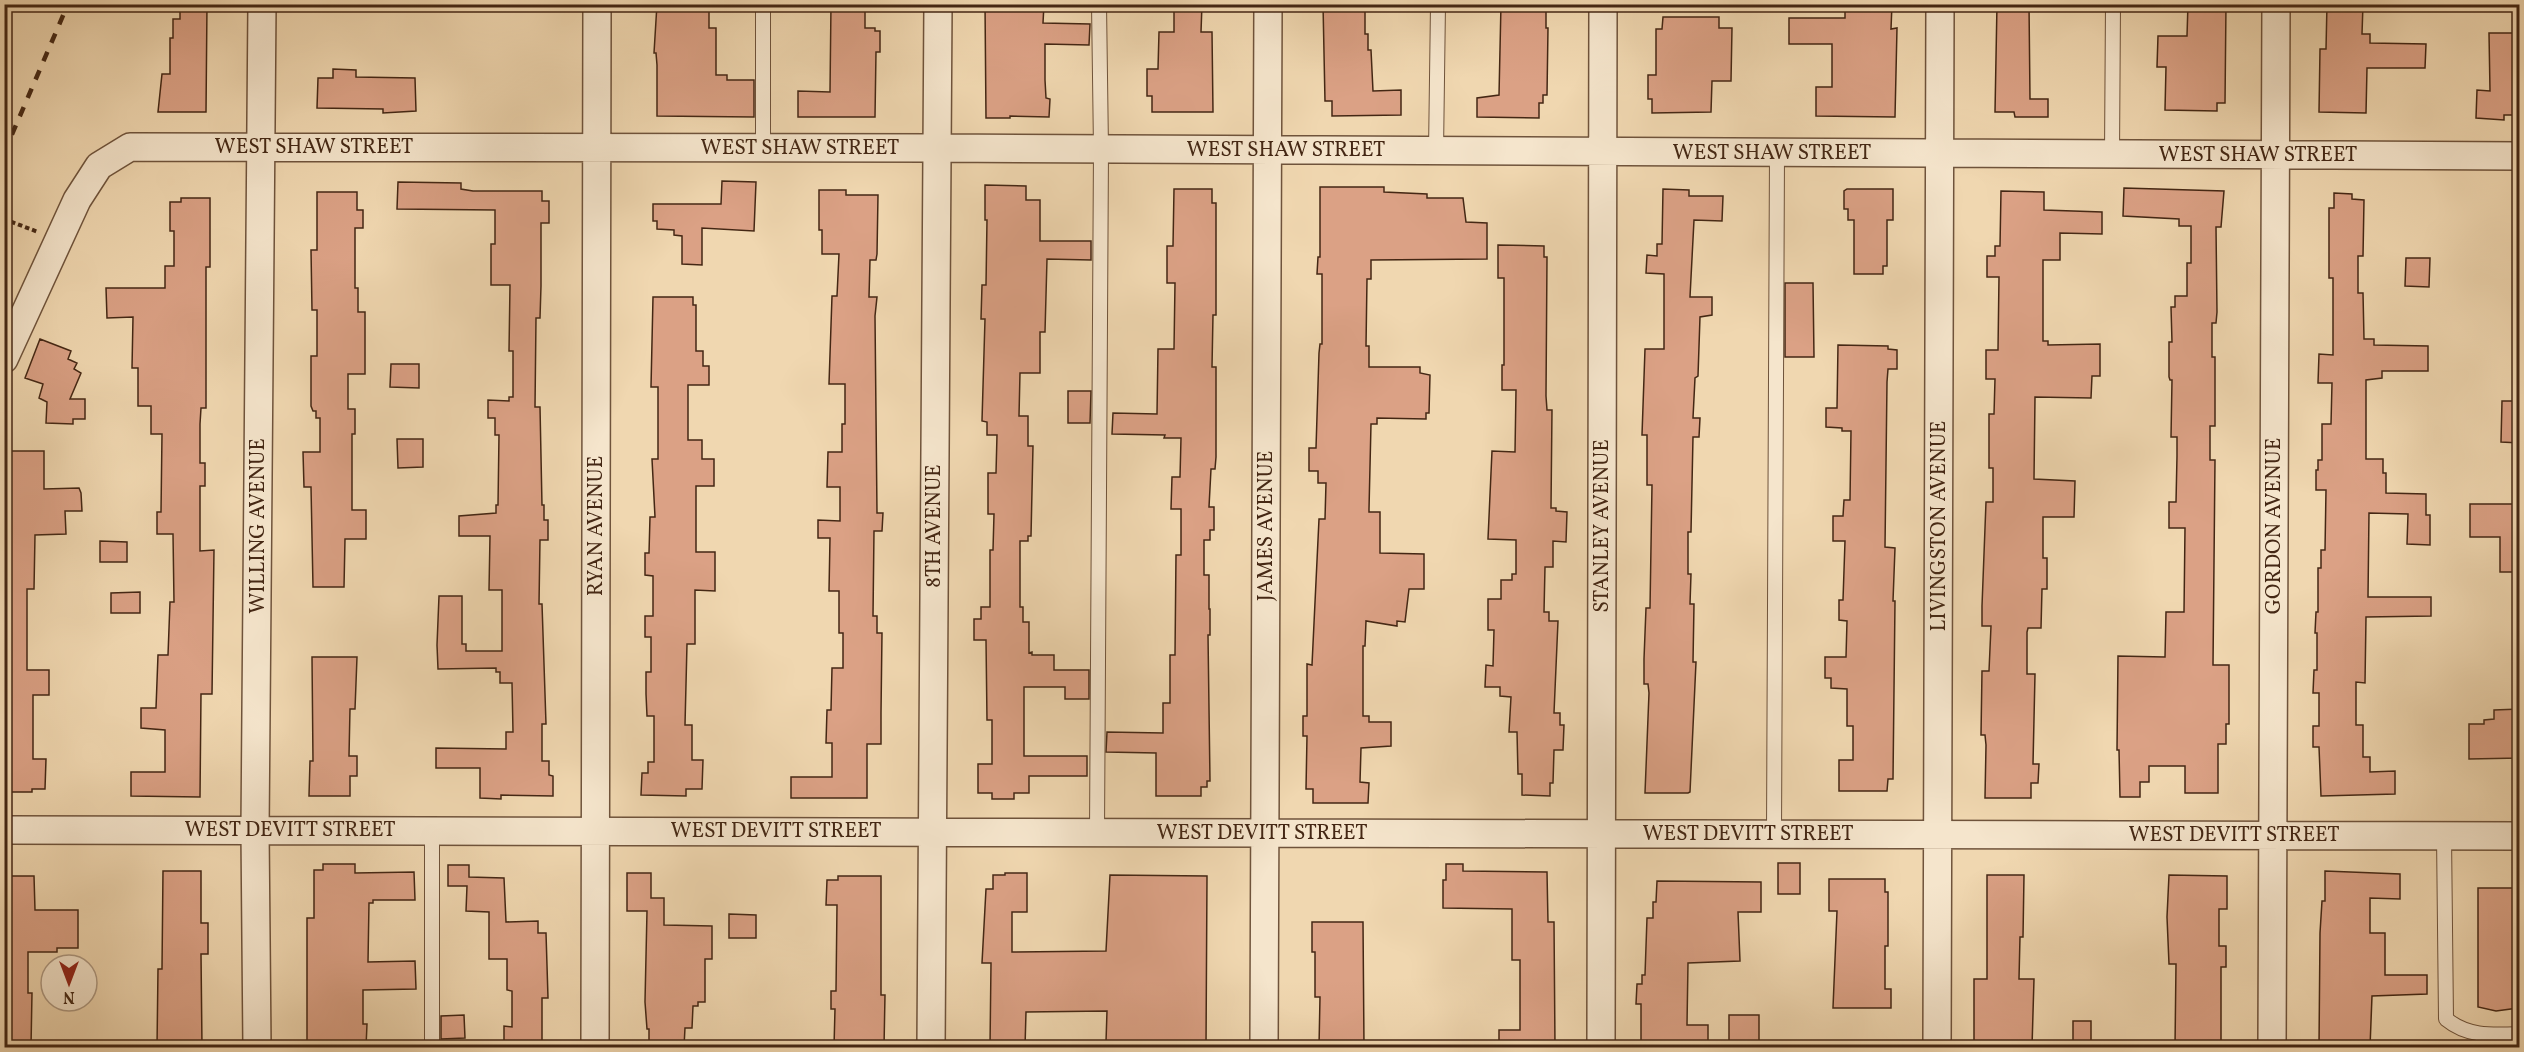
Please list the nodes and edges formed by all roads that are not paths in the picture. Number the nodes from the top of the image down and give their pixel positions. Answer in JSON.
{"nodes":[{"id":1,"x":262,"y":4,"type":"edge"},
{"id":2,"x":597,"y":4,"type":"edge"},
{"id":3,"x":763,"y":4,"type":"edge"},
{"id":4,"x":938,"y":4,"type":"edge"},
{"id":5,"x":1099,"y":4,"type":"edge"},
{"id":6,"x":1268,"y":4,"type":"edge"},
{"id":7,"x":1438,"y":4,"type":"edge"},
{"id":8,"x":1603,"y":4,"type":"edge"},
{"id":9,"x":1941,"y":4,"type":"edge"},
{"id":10,"x":2113,"y":4,"type":"edge"},
{"id":11,"x":2276,"y":4,"type":"edge"},
{"id":12,"x":261,"y":147,"type":"junction"},
{"id":13,"x":597,"y":148,"type":"junction"},
{"id":14,"x":763,"y":148,"type":"junction"},
{"id":15,"x":937,"y":148,"type":"junction"},
{"id":16,"x":1101,"y":148,"type":"junction"},
{"id":17,"x":1267,"y":151,"type":"junction"},
{"id":18,"x":1436,"y":152,"type":"junction"},
{"id":19,"x":1603,"y":152,"type":"junction"},
{"id":20,"x":1777,"y":153,"type":"junction"},
{"id":21,"x":1940,"y":153,"type":"junction"},
{"id":22,"x":2112,"y":154,"type":"junction"},
{"id":23,"x":2275,"y":155,"type":"junction"},
{"id":24,"x":2520,"y":156,"type":"edge"},
{"id":25,"x":4,"y":358,"type":"edge"},
{"id":26,"x":4,"y":830,"type":"edge"},
{"id":27,"x":255,"y":830,"type":"junction"},
{"id":28,"x":432,"y":831,"type":"junction"},
{"id":29,"x":596,"y":831,"type":"junction"},
{"id":30,"x":932,"y":832,"type":"junction"},
{"id":31,"x":1097,"y":832,"type":"junction"},
{"id":32,"x":1264,"y":832,"type":"junction"},
{"id":33,"x":1601,"y":834,"type":"junction"},
{"id":34,"x":1774,"y":834,"type":"junction"},
{"id":35,"x":1937,"y":834,"type":"junction"},
{"id":36,"x":2272,"y":835,"type":"junction"},
{"id":37,"x":2444,"y":836,"type":"junction"},
{"id":38,"x":2520,"y":836,"type":"edge"},
{"id":39,"x":2520,"y":1034,"type":"edge"},
{"id":40,"x":257,"y":1047,"type":"edge"},
{"id":41,"x":432,"y":1047,"type":"edge"},
{"id":42,"x":595,"y":1047,"type":"edge"},
{"id":43,"x":931,"y":1047,"type":"edge"},
{"id":44,"x":1263,"y":1047,"type":"edge"},
{"id":45,"x":1601,"y":1047,"type":"edge"},
{"id":46,"x":1937,"y":1047,"type":"edge"},
{"id":47,"x":2272,"y":1047,"type":"edge"}],
"edges":[{"from":1,"to":12,"type":"street","name":"WILLING AVENUE"},
{"from":2,"to":13,"type":"street","name":"RYAN AVENUE"},
{"from":3,"to":14,"type":"lane"},
{"from":4,"to":15,"type":"street","name":"8TH AVENUE"},
{"from":5,"to":16,"type":"lane"},
{"from":6,"to":17,"type":"street","name":"JAMES AVENUE"},
{"from":7,"to":18,"type":"lane"},
{"from":8,"to":19,"type":"street","name":"STANLEY AVENUE"},
{"from":9,"to":21,"type":"street","name":"LIVINGSTON AVENUE"},
{"from":10,"to":22,"type":"lane"},
{"from":11,"to":23,"type":"street","name":"GORDON AVENUE"},
{"from":12,"to":13,"type":"street","name":"WEST SHAW STREET"},
{"from":12,"to":25,"type":"street","name":"WEST SHAW STREET"},
{"from":12,"to":27,"type":"street","name":"WILLING AVENUE"},
{"from":13,"to":14,"type":"street","name":"WEST SHAW STREET"},
{"from":13,"to":29,"type":"street","name":"RYAN AVENUE"},
{"from":14,"to":15,"type":"street","name":"WEST SHAW STREET"},
{"from":15,"to":16,"type":"street","name":"WEST SHAW STREET"},
{"from":15,"to":30,"type":"street","name":"8TH AVENUE"},
{"from":16,"to":17,"type":"street","name":"WEST SHAW STREET"},
{"from":16,"to":31,"type":"lane"},
{"from":17,"to":18,"type":"street","name":"WEST SHAW STREET"},
{"from":17,"to":32,"type":"street","name":"JAMES AVENUE"},
{"from":18,"to":19,"type":"street","name":"WEST SHAW STREET"},
{"from":19,"to":20,"type":"street","name":"WEST SHAW STREET"},
{"from":19,"to":33,"type":"street","name":"STANLEY AVENUE"},
{"from":20,"to":21,"type":"street","name":"WEST SHAW STREET"},
{"from":20,"to":34,"type":"lane"},
{"from":21,"to":22,"type":"street","name":"WEST SHAW STREET"},
{"from":21,"to":35,"type":"street","name":"LIVINGSTON AVENUE"},
{"from":22,"to":23,"type":"street","name":"WEST SHAW STREET"},
{"from":23,"to":24,"type":"street","name":"WEST SHAW STREET"},
{"from":23,"to":36,"type":"street","name":"GORDON AVENUE"},
{"from":26,"to":27,"type":"street","name":"WEST DEVITT STREET"},
{"from":27,"to":28,"type":"street","name":"WEST DEVITT STREET"},
{"from":27,"to":40,"type":"street","name":"WILLING AVENUE"},
{"from":28,"to":29,"type":"street","name":"WEST DEVITT STREET"},
{"from":28,"to":41,"type":"lane"},
{"from":29,"to":30,"type":"street","name":"WEST DEVITT STREET"},
{"from":29,"to":42,"type":"street","name":"RYAN AVENUE"},
{"from":30,"to":31,"type":"street","name":"WEST DEVITT STREET"},
{"from":30,"to":43,"type":"street","name":"8TH AVENUE"},
{"from":31,"to":32,"type":"street","name":"WEST DEVITT STREET"},
{"from":32,"to":33,"type":"street","name":"WEST DEVITT STREET"},
{"from":32,"to":44,"type":"street","name":"JAMES AVENUE"},
{"from":33,"to":34,"type":"street","name":"WEST DEVITT STREET"},
{"from":33,"to":45,"type":"street","name":"STANLEY AVENUE"},
{"from":34,"to":35,"type":"street","name":"WEST DEVITT STREET"},
{"from":35,"to":36,"type":"street","name":"WEST DEVITT STREET"},
{"from":35,"to":46,"type":"street","name":"LIVINGSTON AVENUE"},
{"from":36,"to":37,"type":"street","name":"WEST DEVITT STREET"},
{"from":36,"to":47,"type":"street","name":"GORDON AVENUE"},
{"from":37,"to":38,"type":"street","name":"WEST DEVITT STREET"},
{"from":37,"to":39,"type":"lane"}]}
